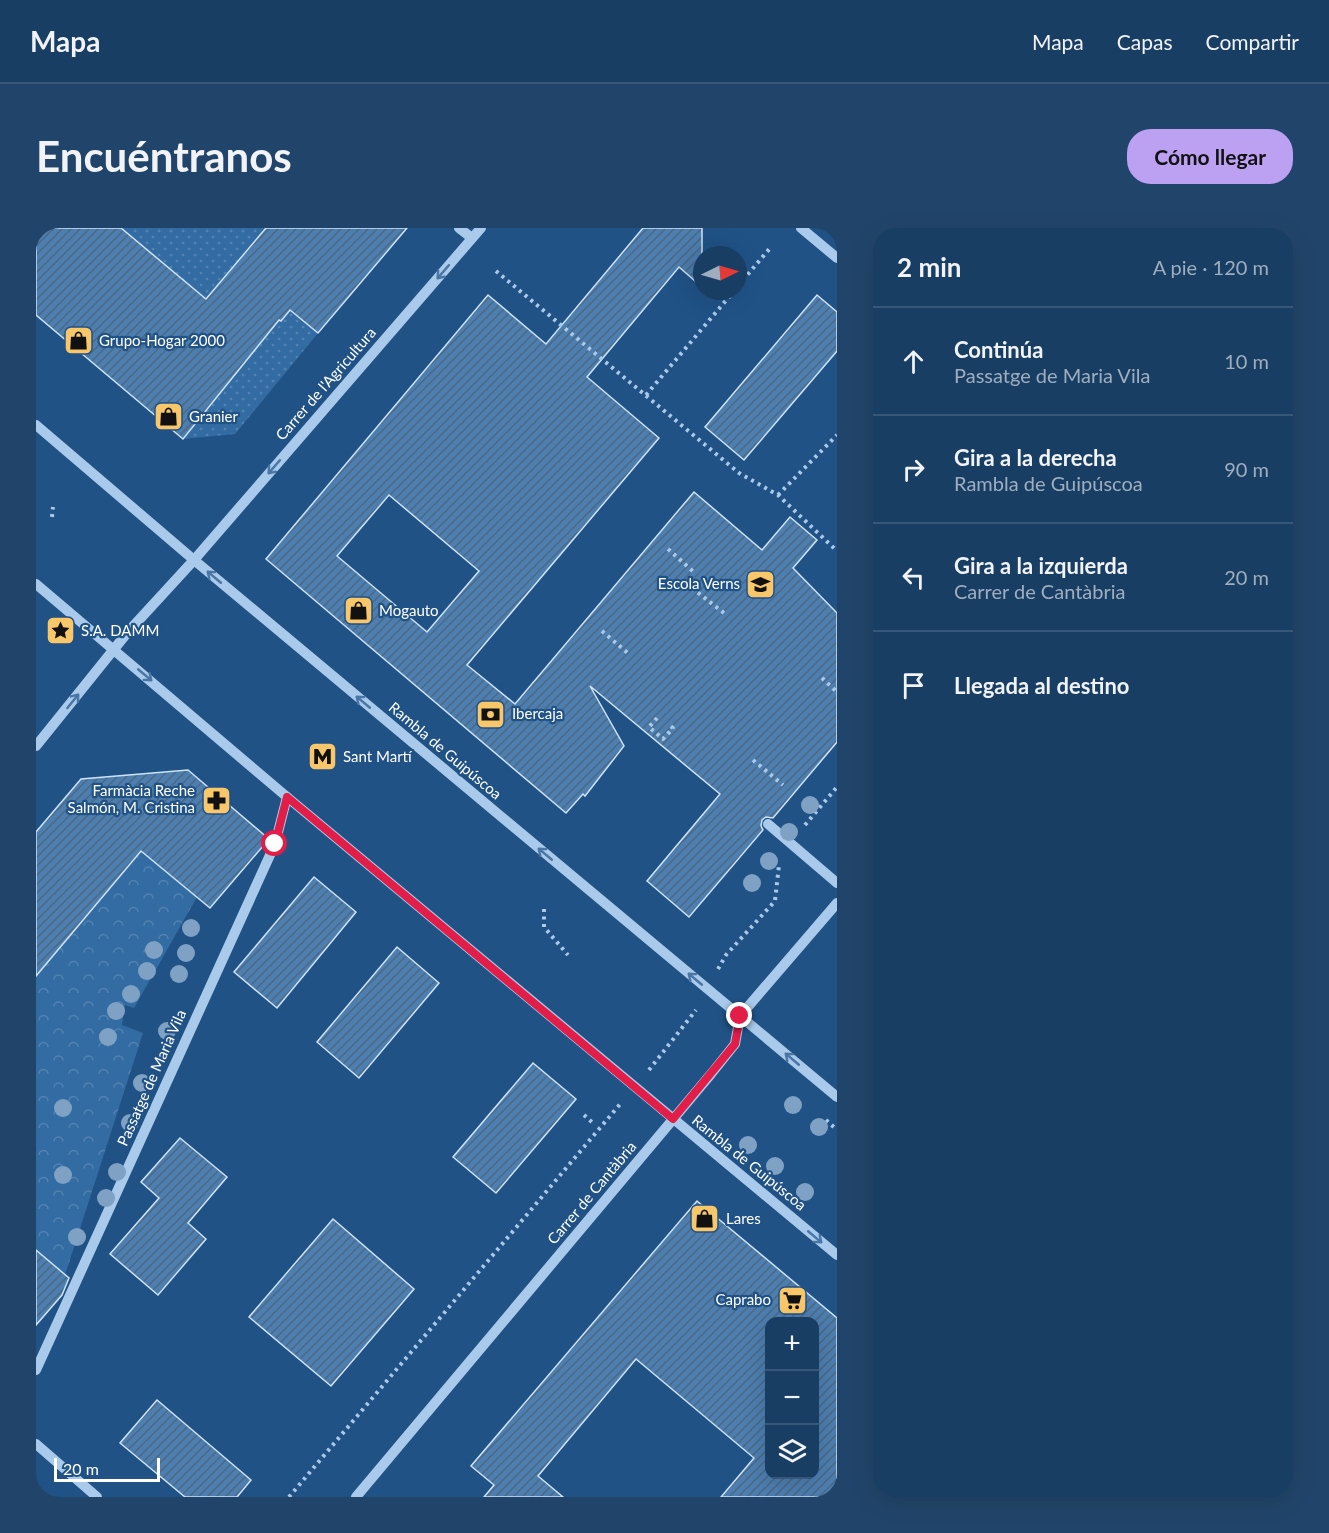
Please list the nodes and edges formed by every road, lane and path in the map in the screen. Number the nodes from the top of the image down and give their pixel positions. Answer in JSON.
{"nodes":[{"id":1,"x":459,"y":228,"type":"edge"},
{"id":2,"x":481,"y":228,"type":"edge"},
{"id":3,"x":801,"y":228,"type":"edge"},
{"id":4,"x":472,"y":238,"type":"junction"},
{"id":5,"x":771,"y":247,"type":"dead end"},
{"id":6,"x":837,"y":258,"type":"edge"},
{"id":7,"x":496,"y":271,"type":"dead end"},
{"id":8,"x":747,"y":275,"type":"edge"},
{"id":9,"x":726,"y":300,"type":"edge"},
{"id":10,"x":646,"y":395,"type":"junction"},
{"id":11,"x":36,"y":425,"type":"edge"},
{"id":12,"x":837,"y":435,"type":"edge"},
{"id":13,"x":778,"y":495,"type":"junction"},
{"id":14,"x":52,"y":507,"type":"dead end"},
{"id":15,"x":52,"y":517,"type":"dead end"},
{"id":16,"x":668,"y":549,"type":"dead end"},
{"id":17,"x":837,"y":551,"type":"edge"},
{"id":18,"x":194,"y":560,"type":"junction"},
{"id":19,"x":695,"y":573,"type":"dead end"},
{"id":20,"x":36,"y":584,"type":"edge"},
{"id":21,"x":692,"y":588,"type":"dead end"},
{"id":22,"x":724,"y":613,"type":"dead end"},
{"id":23,"x":602,"y":631,"type":"dead end"},
{"id":24,"x":115,"y":649,"type":"junction"},
{"id":25,"x":629,"y":654,"type":"dead end"},
{"id":26,"x":822,"y":678,"type":"dead end"},
{"id":27,"x":837,"y":692,"type":"edge"},
{"id":28,"x":657,"y":718,"type":"dead end"},
{"id":29,"x":669,"y":725,"type":"dead end"},
{"id":30,"x":36,"y":746,"type":"edge"},
{"id":31,"x":753,"y":760,"type":"dead end"},
{"id":32,"x":783,"y":785,"type":"dead end"},
{"id":33,"x":837,"y":787,"type":"edge"},
{"id":34,"x":287,"y":797,"type":"junction"},
{"id":35,"x":768,"y":824,"type":"dead end"},
{"id":36,"x":790,"y":843,"type":"junction"},
{"id":37,"x":837,"y":883,"type":"edge"},
{"id":38,"x":837,"y":903,"type":"edge"},
{"id":39,"x":544,"y":909,"type":"dead end"},
{"id":40,"x":568,"y":955,"type":"dead end"},
{"id":41,"x":726,"y":955,"type":"dead end"},
{"id":42,"x":692,"y":1016,"type":"dead end"},
{"id":43,"x":740,"y":1016,"type":"junction"},
{"id":44,"x":654,"y":1065,"type":"dead end"},
{"id":45,"x":837,"y":1097,"type":"edge"},
{"id":46,"x":584,"y":1115,"type":"dead end"},
{"id":47,"x":673,"y":1119,"type":"junction"},
{"id":48,"x":606,"y":1121,"type":"dead end"},
{"id":49,"x":595,"y":1125,"type":"dead end"},
{"id":50,"x":837,"y":1255,"type":"edge"},
{"id":51,"x":36,"y":1370,"type":"edge"},
{"id":52,"x":36,"y":1444,"type":"edge"},
{"id":53,"x":97,"y":1497,"type":"edge"},
{"id":54,"x":289,"y":1497,"type":"edge"},
{"id":55,"x":356,"y":1497,"type":"edge"}],
"edges":[{"from":1,"to":4,"type":"street"},
{"from":2,"to":4,"type":"street","name":"Carrer de l'Agricultura"},
{"from":3,"to":6,"type":"street"},
{"from":4,"to":18,"type":"street","name":"Carrer de l'Agricultura","one_way":true},
{"from":5,"to":8,"type":"path"},
{"from":7,"to":10,"type":"path"},
{"from":9,"to":10,"type":"path"},
{"from":10,"to":13,"type":"path"},
{"from":11,"to":18,"type":"street","name":"Rambla de Guipúscoa"},
{"from":12,"to":13,"type":"path"},
{"from":13,"to":17,"type":"path"},
{"from":14,"to":15,"type":"path"},
{"from":16,"to":19,"type":"path"},
{"from":18,"to":24,"type":"street","name":"Carrer de l'Agricultura"},
{"from":43,"to":18,"type":"street","name":"Rambla de Guipúscoa","one_way":true},
{"from":20,"to":24,"type":"street","name":"Rambla de Guipúscoa"},
{"from":21,"to":22,"type":"path"},
{"from":23,"to":25,"type":"path"},
{"from":30,"to":24,"type":"street","one_way":true},
{"from":24,"to":34,"type":"street","name":"Rambla de Guipúscoa","one_way":true},
{"from":26,"to":27,"type":"path"},
{"from":28,"to":29,"type":"path"},
{"from":31,"to":32,"type":"path"},
{"from":33,"to":36,"type":"path"},
{"from":34,"to":47,"type":"street","name":"Rambla de Guipúscoa"},
{"from":34,"to":51,"type":"street","name":"Passatge de Maria Vila"},
{"from":35,"to":36,"type":"street"},
{"from":36,"to":37,"type":"street"},
{"from":36,"to":41,"type":"path"},
{"from":38,"to":43,"type":"street","name":"Carrer de Cantàbria"},
{"from":39,"to":40,"type":"path"},
{"from":42,"to":44,"type":"path"},
{"from":45,"to":43,"type":"street","name":"Rambla de Guipúscoa","one_way":true},
{"from":43,"to":47,"type":"street","name":"Carrer de Cantàbria"},
{"from":46,"to":49,"type":"path"},
{"from":47,"to":50,"type":"street","name":"Rambla de Guipúscoa","one_way":true},
{"from":47,"to":55,"type":"street","name":"Carrer de Cantàbria"},
{"from":48,"to":54,"type":"path"},
{"from":52,"to":53,"type":"street"}]}
